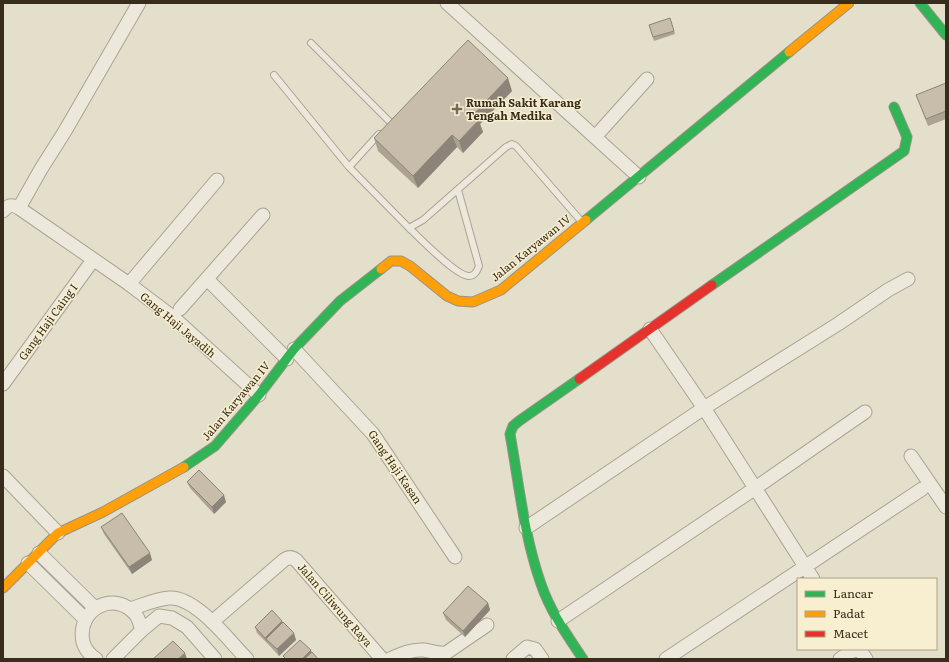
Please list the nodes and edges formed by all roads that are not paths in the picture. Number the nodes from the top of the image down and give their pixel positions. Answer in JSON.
{"nodes":[{"id":1,"x":139,"y":3,"type":"edge"},
{"id":2,"x":447,"y":3,"type":"edge"},
{"id":3,"x":849,"y":3,"type":"edge"},
{"id":4,"x":920,"y":3,"type":"edge"},
{"id":5,"x":946,"y":35,"type":"edge"},
{"id":6,"x":311,"y":43,"type":"dead end"},
{"id":7,"x":274,"y":74,"type":"dead end"},
{"id":8,"x":647,"y":79,"type":"dead end"},
{"id":9,"x":894,"y":107,"type":"dead end"},
{"id":10,"x":396,"y":116,"type":"edge"},
{"id":11,"x":390,"y":122,"type":"junction"},
{"id":12,"x":595,"y":137,"type":"junction"},
{"id":13,"x":349,"y":167,"type":"junction"},
{"id":14,"x":639,"y":177,"type":"junction"},
{"id":15,"x":217,"y":180,"type":"dead end"},
{"id":16,"x":458,"y":190,"type":"junction"},
{"id":17,"x":19,"y":208,"type":"junction"},
{"id":18,"x":3,"y":211,"type":"edge"},
{"id":19,"x":263,"y":215,"type":"dead end"},
{"id":20,"x":582,"y":222,"type":"junction"},
{"id":21,"x":409,"y":228,"type":"junction"},
{"id":22,"x":93,"y":260,"type":"junction"},
{"id":23,"x":207,"y":279,"type":"junction"},
{"id":24,"x":908,"y":279,"type":"dead end"},
{"id":25,"x":129,"y":284,"type":"junction"},
{"id":26,"x":180,"y":309,"type":"dead end"},
{"id":27,"x":650,"y":329,"type":"junction"},
{"id":28,"x":290,"y":354,"type":"junction"},
{"id":29,"x":3,"y":384,"type":"edge"},
{"id":30,"x":258,"y":395,"type":"junction"},
{"id":31,"x":704,"y":408,"type":"junction"},
{"id":32,"x":865,"y":412,"type":"dead end"},
{"id":33,"x":911,"y":456,"type":"dead end"},
{"id":34,"x":3,"y":476,"type":"edge"},
{"id":35,"x":754,"y":488,"type":"junction"},
{"id":36,"x":922,"y":489,"type":"dead end"},
{"id":37,"x":946,"y":507,"type":"edge"},
{"id":38,"x":526,"y":528,"type":"junction"},
{"id":39,"x":58,"y":533,"type":"junction"},
{"id":40,"x":39,"y":553,"type":"junction"},
{"id":41,"x":455,"y":557,"type":"dead end"},
{"id":42,"x":28,"y":563,"type":"junction"},
{"id":43,"x":804,"y":566,"type":"junction"},
{"id":44,"x":812,"y":578,"type":"edge"},
{"id":45,"x":3,"y":588,"type":"edge"},
{"id":46,"x":95,"y":608,"type":"junction"},
{"id":47,"x":130,"y":609,"type":"junction"},
{"id":48,"x":85,"y":619,"type":"junction"},
{"id":49,"x":558,"y":621,"type":"junction"},
{"id":50,"x":212,"y":622,"type":"junction"},
{"id":51,"x":487,"y":625,"type":"dead end"},
{"id":52,"x":142,"y":630,"type":"junction"},
{"id":53,"x":854,"y":650,"type":"edge"},
{"id":54,"x":860,"y":650,"type":"edge"},
{"id":55,"x":96,"y":659,"type":"edge"},
{"id":56,"x":113,"y":659,"type":"edge"},
{"id":57,"x":215,"y":659,"type":"edge"},
{"id":58,"x":247,"y":659,"type":"edge"},
{"id":59,"x":382,"y":659,"type":"edge"},
{"id":60,"x":390,"y":659,"type":"edge"},
{"id":61,"x":513,"y":659,"type":"edge"},
{"id":62,"x":542,"y":659,"type":"edge"},
{"id":63,"x":583,"y":659,"type":"edge"},
{"id":64,"x":666,"y":659,"type":"edge"},
{"id":65,"x":840,"y":659,"type":"edge"},
{"id":66,"x":866,"y":659,"type":"edge"}],
"edges":[{"from":1,"to":17,"type":"street"},
{"from":2,"to":12,"type":"street"},
{"from":3,"to":14,"type":"street","name":"Jalan Karyawan IV"},
{"from":4,"to":5,"type":"street"},
{"from":6,"to":11,"type":"lane"},
{"from":7,"to":13,"type":"lane"},
{"from":8,"to":12,"type":"street"},
{"from":9,"to":27,"type":"street"},
{"from":10,"to":11,"type":"lane"},
{"from":11,"to":13,"type":"lane"},
{"from":12,"to":14,"type":"street"},
{"from":13,"to":21,"type":"lane"},
{"from":14,"to":20,"type":"street","name":"Jalan Karyawan IV"},
{"from":15,"to":25,"type":"street"},
{"from":16,"to":20,"type":"lane"},
{"from":16,"to":21,"type":"lane"},
{"from":16,"to":21,"type":"lane"},
{"from":17,"to":18,"type":"street"},
{"from":17,"to":22,"type":"street","name":"Gang Haji Jayadih"},
{"from":19,"to":23,"type":"street"},
{"from":20,"to":28,"type":"street","name":"Jalan Karyawan IV"},
{"from":22,"to":25,"type":"street","name":"Gang Haji Jayadih"},
{"from":22,"to":29,"type":"street","name":"Gang Haji Caing I"},
{"from":23,"to":26,"type":"street"},
{"from":23,"to":28,"type":"street","name":"Gang Haji Kasan"},
{"from":24,"to":31,"type":"street"},
{"from":25,"to":30,"type":"street","name":"Gang Haji Jayadih"},
{"from":27,"to":31,"type":"street"},
{"from":27,"to":38,"type":"street"},
{"from":28,"to":30,"type":"street","name":"Jalan Karyawan IV"},
{"from":28,"to":41,"type":"street","name":"Gang Haji Kasan"},
{"from":30,"to":39,"type":"street","name":"Jalan Karyawan IV"},
{"from":31,"to":35,"type":"street"},
{"from":31,"to":38,"type":"street"},
{"from":32,"to":35,"type":"street"},
{"from":33,"to":37,"type":"street"},
{"from":34,"to":39,"type":"street"},
{"from":35,"to":43,"type":"street"},
{"from":35,"to":49,"type":"street"},
{"from":36,"to":43,"type":"street"},
{"from":38,"to":49,"type":"street"},
{"from":39,"to":40,"type":"street","name":"Jalan Karyawan IV"},
{"from":40,"to":42,"type":"street","name":"Jalan Karyawan IV"},
{"from":40,"to":46,"type":"street"},
{"from":42,"to":45,"type":"street","name":"Jalan Karyawan IV"},
{"from":42,"to":48,"type":"street"},
{"from":43,"to":44,"type":"street"},
{"from":43,"to":64,"type":"street"},
{"from":46,"to":47,"type":"street"},
{"from":46,"to":48,"type":"street"},
{"from":47,"to":50,"type":"street"},
{"from":47,"to":52,"type":"street"},
{"from":48,"to":55,"type":"street"},
{"from":49,"to":63,"type":"street"},
{"from":50,"to":58,"type":"street"},
{"from":50,"to":59,"type":"street","name":"Jalan Ciliwung Raya"},
{"from":51,"to":60,"type":"street"},
{"from":52,"to":56,"type":"street"},
{"from":52,"to":57,"type":"street"},
{"from":53,"to":65,"type":"street"},
{"from":54,"to":66,"type":"street"},
{"from":61,"to":62,"type":"street"}]}
